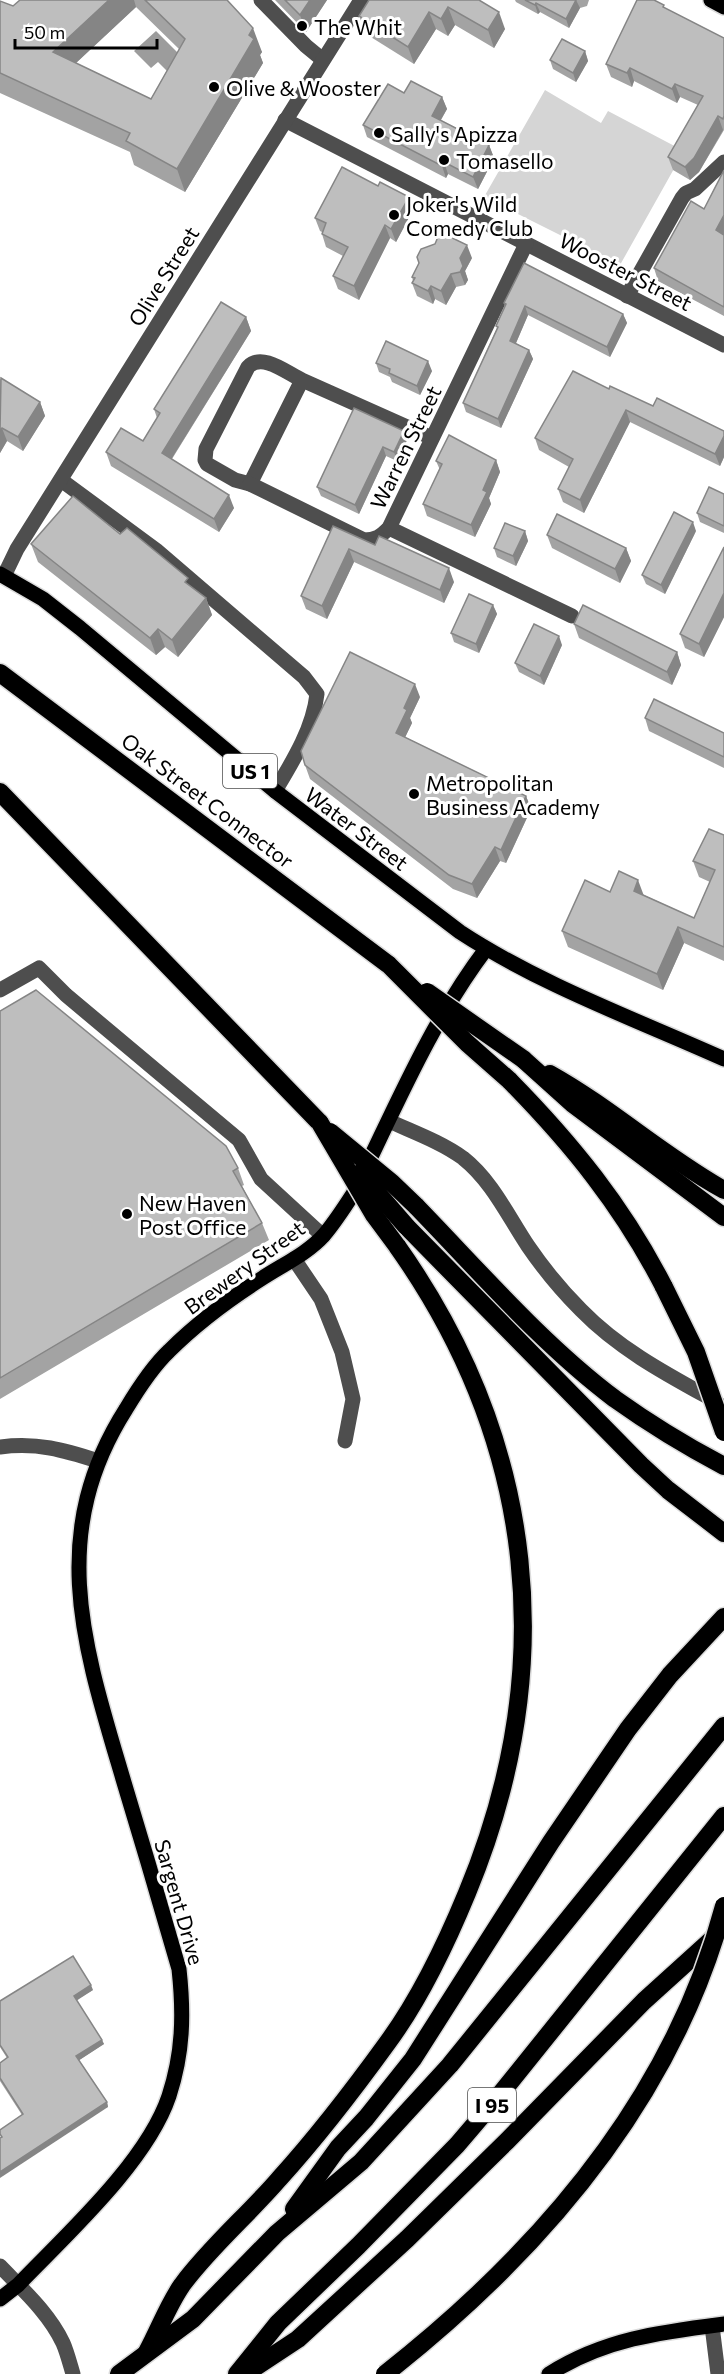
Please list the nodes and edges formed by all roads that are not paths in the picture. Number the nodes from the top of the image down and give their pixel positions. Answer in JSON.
{"nodes":[{"id":1,"x":261,"y":0,"type":"edge"},
{"id":2,"x":361,"y":0,"type":"edge"},
{"id":3,"x":711,"y":0,"type":"edge"},
{"id":4,"x":724,"y":7,"type":"edge"},
{"id":5,"x":323,"y":60,"type":"junction"},
{"id":6,"x":285,"y":120,"type":"junction"},
{"id":7,"x":724,"y":162,"type":"edge"},
{"id":8,"x":526,"y":244,"type":"junction"},
{"id":9,"x":627,"y":296,"type":"junction"},
{"id":10,"x":724,"y":345,"type":"edge"},
{"id":11,"x":302,"y":380,"type":"junction"},
{"id":12,"x":432,"y":438,"type":"junction"},
{"id":13,"x":61,"y":480,"type":"junction"},
{"id":14,"x":250,"y":484,"type":"junction"},
{"id":15,"x":389,"y":528,"type":"junction"},
{"id":16,"x":2,"y":575,"type":"edge"},
{"id":17,"x":572,"y":616,"type":"dead end"},
{"id":18,"x":0,"y":673,"type":"edge"},
{"id":19,"x":274,"y":791,"type":"junction"},
{"id":20,"x":0,"y":792,"type":"edge"},
{"id":21,"x":486,"y":949,"type":"junction"},
{"id":22,"x":389,"y":965,"type":"junction"},
{"id":23,"x":0,"y":990,"type":"edge"},
{"id":24,"x":523,"y":1059,"type":"junction"},
{"id":25,"x":724,"y":1059,"type":"edge"},
{"id":26,"x":389,"y":1121,"type":"junction"},
{"id":27,"x":320,"y":1123,"type":"junction"},
{"id":28,"x":724,"y":1190,"type":"edge"},
{"id":29,"x":724,"y":1216,"type":"edge"},
{"id":30,"x":323,"y":1236,"type":"junction"},
{"id":31,"x":294,"y":1259,"type":"junction"},
{"id":32,"x":724,"y":1406,"type":"edge"},
{"id":33,"x":724,"y":1432,"type":"edge"},
{"id":34,"x":345,"y":1441,"type":"dead end"},
{"id":35,"x":0,"y":1447,"type":"edge"},
{"id":36,"x":99,"y":1461,"type":"junction"},
{"id":37,"x":724,"y":1466,"type":"edge"},
{"id":38,"x":724,"y":1533,"type":"edge"},
{"id":39,"x":724,"y":1617,"type":"edge"},
{"id":40,"x":724,"y":1726,"type":"edge"},
{"id":41,"x":724,"y":1816,"type":"edge"},
{"id":42,"x":724,"y":1906,"type":"edge"},
{"id":43,"x":724,"y":1928,"type":"edge"},
{"id":44,"x":277,"y":2233,"type":"junction"},
{"id":45,"x":0,"y":2266,"type":"edge"},
{"id":46,"x":18,"y":2285,"type":"junction"},
{"id":47,"x":0,"y":2299,"type":"edge"},
{"id":48,"x":718,"y":2325,"type":"edge"},
{"id":49,"x":147,"y":2352,"type":"junction"},
{"id":50,"x":565,"y":2370,"type":"edge"},
{"id":51,"x":73,"y":2374,"type":"edge"},
{"id":52,"x":119,"y":2374,"type":"edge"},
{"id":53,"x":237,"y":2374,"type":"edge"},
{"id":54,"x":244,"y":2374,"type":"edge"},
{"id":55,"x":385,"y":2374,"type":"edge"},
{"id":56,"x":549,"y":2374,"type":"edge"},
{"id":57,"x":718,"y":2374,"type":"edge"}],
"edges":[{"from":1,"to":5,"type":"street"},
{"from":2,"to":5,"type":"street","name":"Olive Street"},
{"from":3,"to":4,"type":"main road"},
{"from":5,"to":6,"type":"street","name":"Olive Street"},
{"from":6,"to":8,"type":"street","name":"Wooster Street"},
{"from":6,"to":13,"type":"street","name":"Olive Street"},
{"from":7,"to":9,"type":"street"},
{"from":8,"to":9,"type":"street","name":"Wooster Street"},
{"from":8,"to":12,"type":"street","name":"Warren Street"},
{"from":9,"to":10,"type":"street","name":"Wooster Street"},
{"from":11,"to":12,"type":"street"},
{"from":11,"to":14,"type":"street"},
{"from":11,"to":14,"type":"street"},
{"from":12,"to":15,"type":"street","name":"Warren Street"},
{"from":13,"to":16,"type":"street","name":"Olive Street"},
{"from":13,"to":19,"type":"street"},
{"from":14,"to":15,"type":"street","name":"Warren Street"},
{"from":15,"to":17,"type":"street"},
{"from":16,"to":19,"type":"main road","name":"Water Street","number":"US 1"},
{"from":18,"to":22,"type":"highway","name":"Oak Street Connector"},
{"from":19,"to":21,"type":"main road","name":"Water Street","number":"US 1"},
{"from":20,"to":27,"type":"highway"},
{"from":21,"to":25,"type":"main road","name":"Water Street","number":"US 1"},
{"from":21,"to":26,"type":"main road","name":"Brewery Street"},
{"from":22,"to":24,"type":"highway","bridge":true},
{"from":22,"to":33,"type":"highway","bridge":true},
{"from":23,"to":30,"type":"street"},
{"from":24,"to":28,"type":"highway"},
{"from":24,"to":29,"type":"highway"},
{"from":26,"to":30,"type":"main road","name":"Brewery Street"},
{"from":26,"to":32,"type":"street"},
{"from":27,"to":37,"type":"highway","bridge":true},
{"from":27,"to":38,"type":"highway","bridge":true},
{"from":27,"to":49,"type":"highway","bridge":true},
{"from":30,"to":31,"type":"main road","name":"Brewery Street"},
{"from":31,"to":34,"type":"street"},
{"from":31,"to":36,"type":"main road","name":"Brewery Street"},
{"from":35,"to":36,"type":"street"},
{"from":36,"to":46,"type":"main road","name":"Sargent Drive"},
{"from":39,"to":44,"type":"highway"},
{"from":40,"to":44,"type":"highway","number":"I 95"},
{"from":41,"to":53,"type":"highway","number":"I 95"},
{"from":42,"to":55,"type":"highway","bridge":true},
{"from":43,"to":54,"type":"highway"},
{"from":44,"to":49,"type":"highway","number":"I 95"},
{"from":45,"to":46,"type":"street"},
{"from":46,"to":47,"type":"main road","name":"Sargent Drive"},
{"from":46,"to":51,"type":"street"},
{"from":48,"to":50,"type":"main road"},
{"from":48,"to":57,"type":"street"},
{"from":49,"to":52,"type":"highway","number":"I 95"},
{"from":50,"to":56,"type":"main road"}]}
